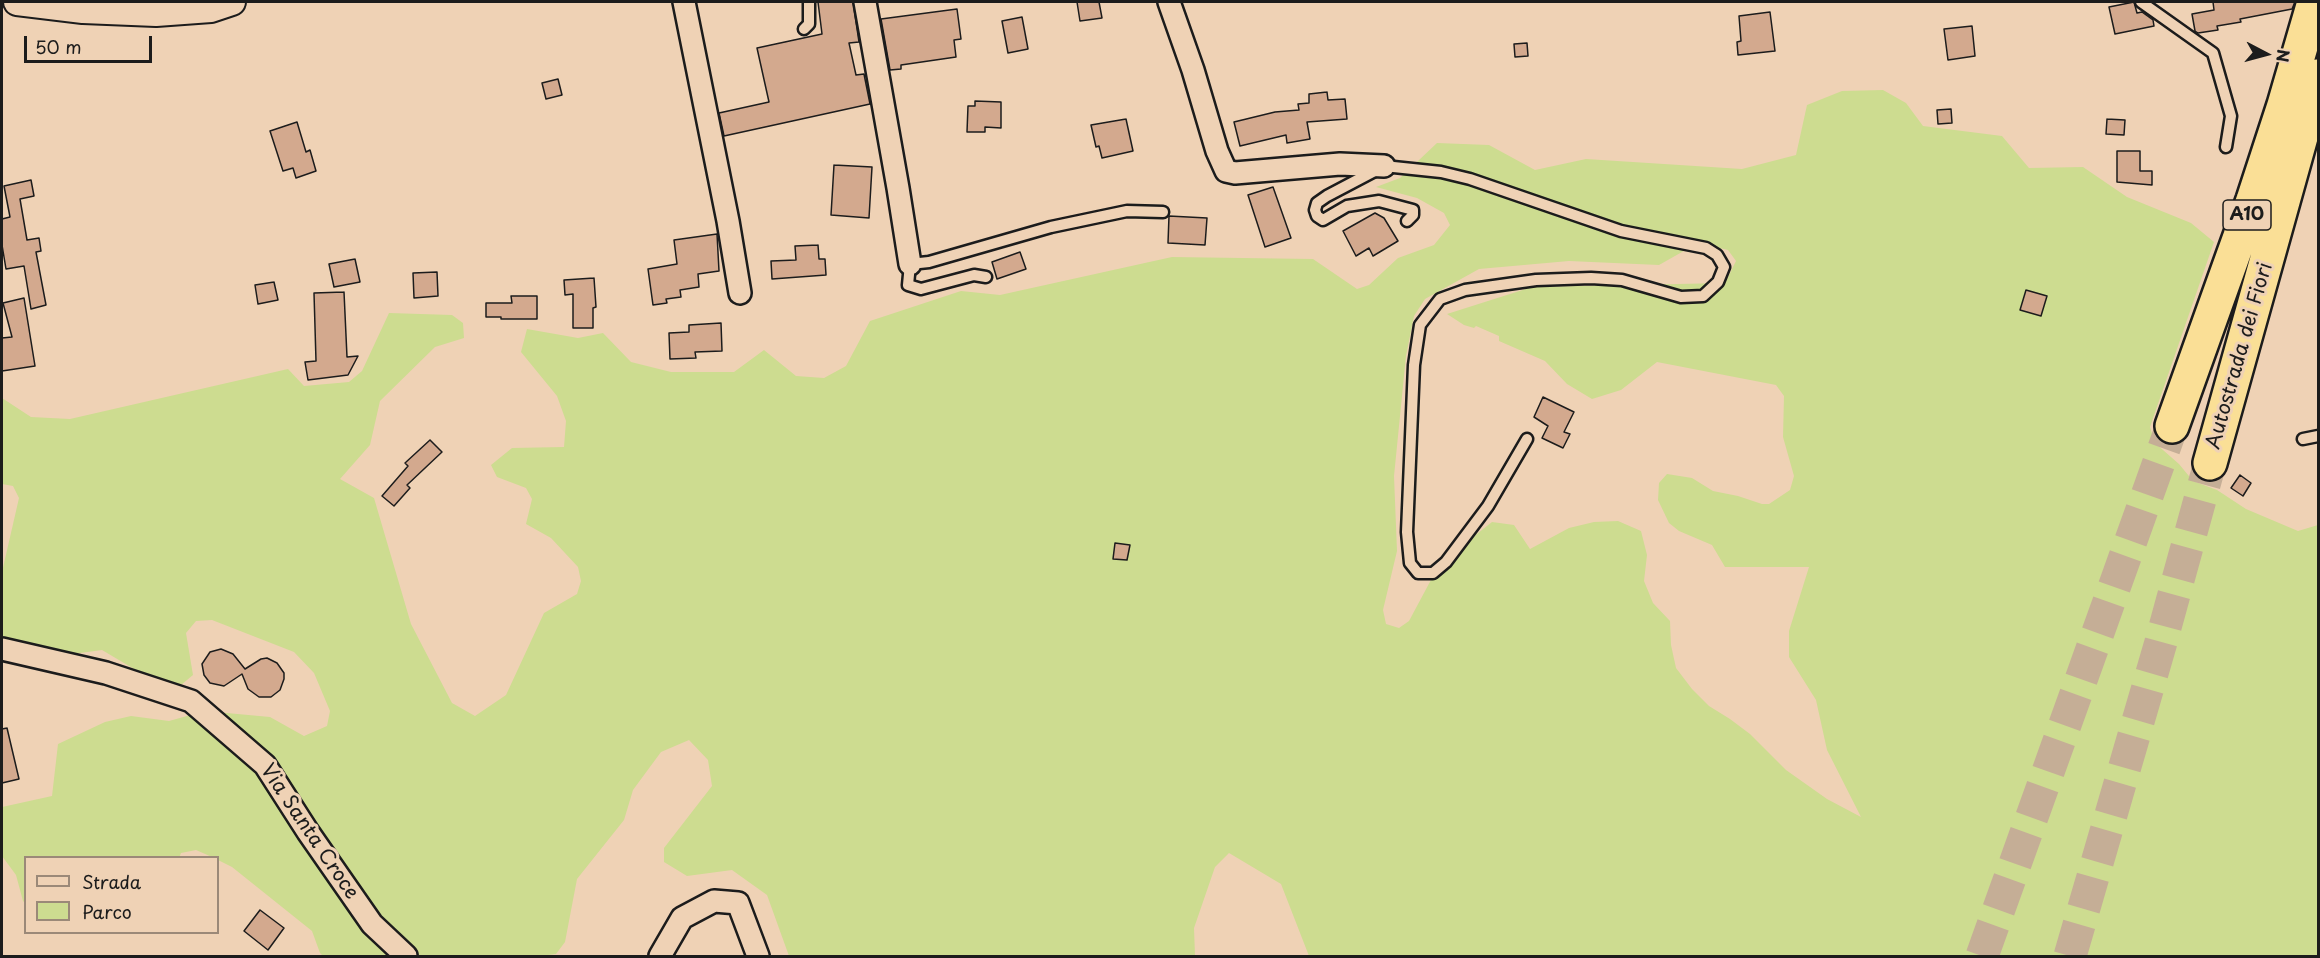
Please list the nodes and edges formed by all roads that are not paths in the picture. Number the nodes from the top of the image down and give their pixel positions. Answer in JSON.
{"nodes":[{"id":1,"x":17,"y":2,"type":"edge"},
{"id":2,"x":232,"y":2,"type":"edge"},
{"id":3,"x":684,"y":2,"type":"edge"},
{"id":4,"x":809,"y":2,"type":"edge"},
{"id":5,"x":865,"y":2,"type":"edge"},
{"id":6,"x":1169,"y":2,"type":"edge"},
{"id":7,"x":2141,"y":2,"type":"edge"},
{"id":8,"x":2314,"y":2,"type":"edge"},
{"id":9,"x":804,"y":29,"type":"dead end"},
{"id":10,"x":2319,"y":76,"type":"edge"},
{"id":11,"x":2226,"y":147,"type":"dead end"},
{"id":12,"x":1384,"y":166,"type":"junction"},
{"id":13,"x":1163,"y":212,"type":"dead end"},
{"id":14,"x":1407,"y":221,"type":"dead end"},
{"id":15,"x":910,"y":264,"type":"junction"},
{"id":16,"x":986,"y":277,"type":"dead end"},
{"id":17,"x":740,"y":293,"type":"dead end"},
{"id":18,"x":2172,"y":426,"type":"tunnel mouth"},
{"id":19,"x":2319,"y":436,"type":"edge"},
{"id":20,"x":1527,"y":439,"type":"dead end"},
{"id":21,"x":2303,"y":439,"type":"dead end"},
{"id":22,"x":2210,"y":463,"type":"tunnel mouth"},
{"id":23,"x":2,"y":649,"type":"edge"},
{"id":24,"x":406,"y":957,"type":"edge"},
{"id":25,"x":660,"y":957,"type":"edge"},
{"id":26,"x":758,"y":957,"type":"edge"}],
"edges":[{"from":1,"to":2,"type":"street"},
{"from":3,"to":17,"type":"street"},
{"from":4,"to":9,"type":"lane"},
{"from":5,"to":15,"type":"street"},
{"from":6,"to":12,"type":"street"},
{"from":7,"to":11,"type":"lane"},
{"from":8,"to":18,"type":"highway","name":"Autostrada dei Fiori","number":"A10"},
{"from":10,"to":22,"type":"highway","name":"Autostrada dei Fiori","number":"A10"},
{"from":12,"to":14,"type":"lane"},
{"from":12,"to":20,"type":"lane"},
{"from":13,"to":15,"type":"lane"},
{"from":15,"to":16,"type":"lane"},
{"from":19,"to":21,"type":"lane"},
{"from":23,"to":24,"type":"street","name":"Via Santa Croce"},
{"from":25,"to":26,"type":"street"}]}
